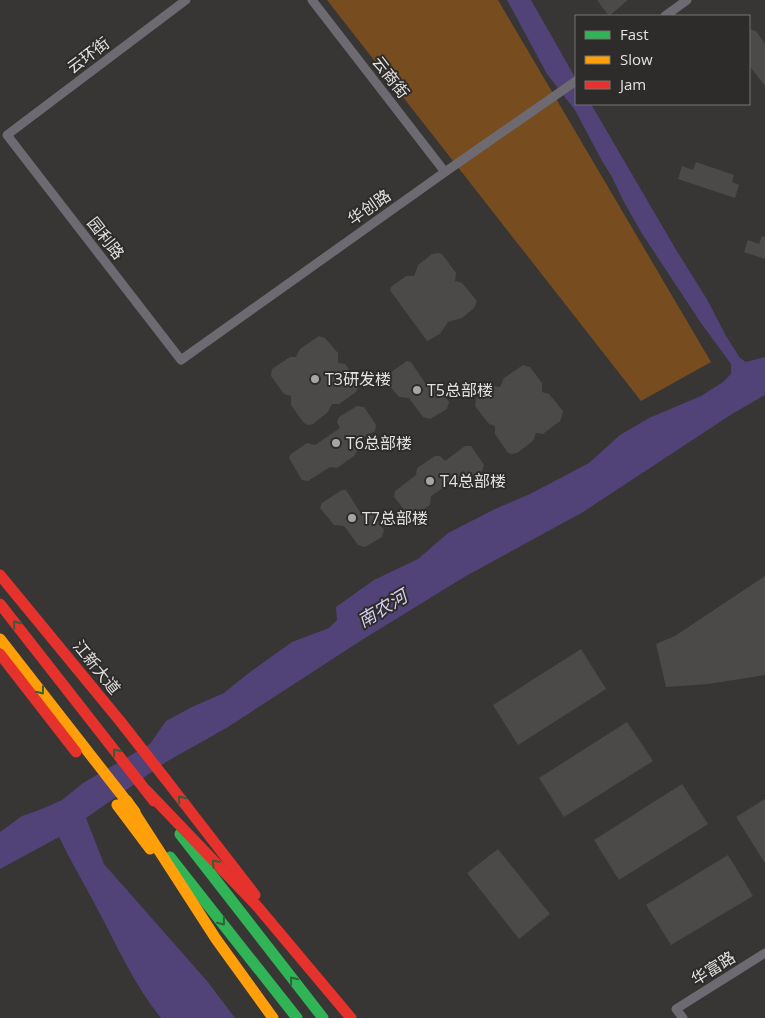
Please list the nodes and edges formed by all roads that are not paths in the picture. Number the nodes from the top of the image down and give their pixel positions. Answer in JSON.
{"nodes":[{"id":1,"x":186,"y":0,"type":"edge"},
{"id":2,"x":312,"y":0,"type":"edge"},
{"id":3,"x":687,"y":0,"type":"edge"},
{"id":4,"x":666,"y":15,"type":"edge"},
{"id":5,"x":575,"y":82,"type":"edge"},
{"id":6,"x":7,"y":135,"type":"joint"},
{"id":7,"x":445,"y":172,"type":"junction"},
{"id":8,"x":181,"y":360,"type":"joint"},
{"id":9,"x":0,"y":575,"type":"edge"},
{"id":10,"x":0,"y":604,"type":"edge"},
{"id":11,"x":0,"y":638,"type":"edge"},
{"id":12,"x":0,"y":654,"type":"edge"},
{"id":13,"x":146,"y":790,"type":"junction"},
{"id":14,"x":124,"y":807,"type":"junction"},
{"id":15,"x":765,"y":953,"type":"edge"},
{"id":16,"x":273,"y":1018,"type":"edge"},
{"id":17,"x":278,"y":1018,"type":"edge"},
{"id":18,"x":297,"y":1018,"type":"edge"},
{"id":19,"x":323,"y":1018,"type":"edge"},
{"id":20,"x":350,"y":1018,"type":"edge"},
{"id":21,"x":683,"y":1018,"type":"edge"}],
"edges":[{"from":1,"to":6,"type":"street","name":"云环街"},
{"from":2,"to":7,"type":"street","name":"云商街"},
{"from":3,"to":4,"type":"street"},
{"from":5,"to":7,"type":"street","name":"华创路"},
{"from":6,"to":8,"type":"street","name":"园利路"},
{"from":7,"to":8,"type":"street","name":"华创路"},
{"from":20,"to":9,"type":"main road","name":"江新大道","one_way":true},
{"from":13,"to":10,"type":"main road","one_way":true},
{"from":11,"to":14,"type":"main road","one_way":true},
{"from":12,"to":14,"type":"main road"},
{"from":19,"to":13,"type":"main road","one_way":true,"bridge":true},
{"from":20,"to":13,"type":"main road","one_way":true,"bridge":true},
{"from":14,"to":16,"type":"main road","bridge":true},
{"from":14,"to":17,"type":"main road"},
{"from":14,"to":18,"type":"main road","one_way":true,"bridge":true},
{"from":15,"to":21,"type":"street","name":"华富路"}]}
